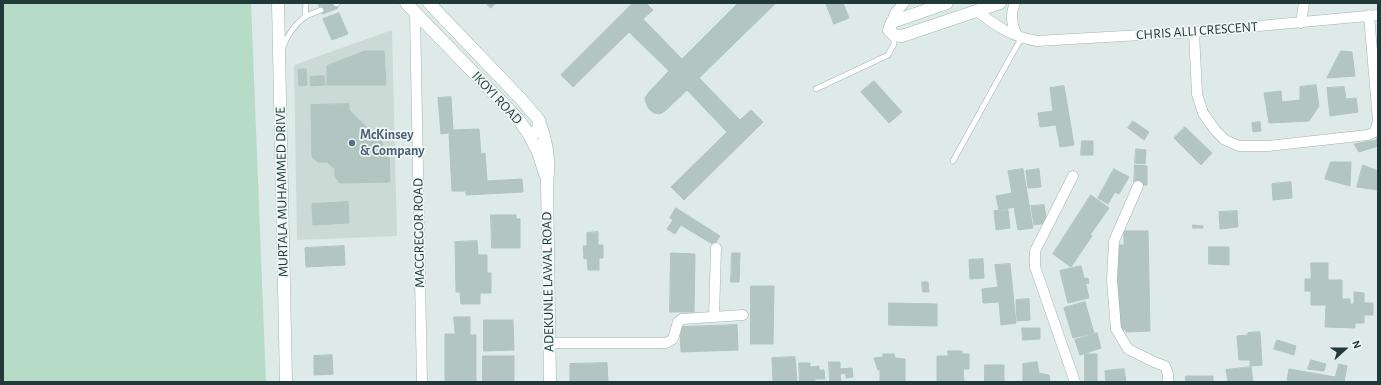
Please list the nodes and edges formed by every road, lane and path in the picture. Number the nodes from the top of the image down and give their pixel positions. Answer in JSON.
{"nodes":[{"id":1,"x":278,"y":3,"type":"edge"},
{"id":2,"x":306,"y":3,"type":"edge"},
{"id":3,"x":406,"y":3,"type":"edge"},
{"id":4,"x":429,"y":3,"type":"edge"},
{"id":5,"x":904,"y":3,"type":"edge"},
{"id":6,"x":947,"y":3,"type":"edge"},
{"id":7,"x":1000,"y":3,"type":"edge"},
{"id":8,"x":1015,"y":3,"type":"edge"},
{"id":9,"x":1304,"y":3,"type":"edge"},
{"id":10,"x":321,"y":10,"type":"dead end"},
{"id":11,"x":977,"y":11,"type":"junction"},
{"id":12,"x":415,"y":13,"type":"junction"},
{"id":13,"x":1373,"y":15,"type":"edge"},
{"id":14,"x":305,"y":17,"type":"junction"},
{"id":15,"x":892,"y":22,"type":"junction"},
{"id":16,"x":1301,"y":23,"type":"junction"},
{"id":17,"x":1194,"y":32,"type":"junction"},
{"id":18,"x":894,"y":35,"type":"junction"},
{"id":19,"x":1020,"y":36,"type":"junction"},
{"id":20,"x":279,"y":57,"type":"junction"},
{"id":21,"x":816,"y":88,"type":"dead end"},
{"id":22,"x":538,"y":120,"type":"junction"},
{"id":23,"x":528,"y":133,"type":"junction"},
{"id":24,"x":953,"y":161,"type":"dead end"},
{"id":25,"x":1073,"y":176,"type":"dead end"},
{"id":26,"x":547,"y":183,"type":"junction"},
{"id":27,"x":1138,"y":186,"type":"dead end"},
{"id":28,"x":716,"y":248,"type":"dead end"},
{"id":29,"x":743,"y":315,"type":"dead end"},
{"id":30,"x":714,"y":317,"type":"junction"},
{"id":31,"x":549,"y":343,"type":"junction"},
{"id":32,"x":1168,"y":378,"type":"edge"},
{"id":33,"x":286,"y":382,"type":"edge"},
{"id":34,"x":422,"y":382,"type":"edge"},
{"id":35,"x":550,"y":382,"type":"edge"},
{"id":36,"x":1075,"y":382,"type":"edge"}],
"edges":[{"from":1,"to":20,"type":"main road","name":"MURTALA MUHAMMED DRIVE"},
{"from":2,"to":14,"type":"lane"},
{"from":3,"to":12,"type":"main road","name":"IKOYI ROAD"},
{"from":4,"to":22,"type":"main road","name":"IKOYI ROAD"},
{"from":5,"to":15,"type":"street"},
{"from":6,"to":15,"type":"main road"},
{"from":7,"to":11,"type":"main road"},
{"from":8,"to":19,"type":"street"},
{"from":9,"to":16,"type":"street"},
{"from":10,"to":14,"type":"lane"},
{"from":11,"to":18,"type":"main road"},
{"from":11,"to":19,"type":"street","name":"CHRIS ALLI CRESCENT"},
{"from":12,"to":23,"type":"main road","name":"IKOYI ROAD"},
{"from":12,"to":34,"type":"street","name":"MACGREGOR ROAD"},
{"from":13,"to":16,"type":"street","name":"CHRIS ALLI CRESCENT"},
{"from":13,"to":17,"type":"street"},
{"from":14,"to":20,"type":"lane"},
{"from":15,"to":18,"type":"main road"},
{"from":16,"to":17,"type":"street","name":"CHRIS ALLI CRESCENT"},
{"from":17,"to":19,"type":"street","name":"CHRIS ALLI CRESCENT"},
{"from":18,"to":21,"type":"lane"},
{"from":19,"to":24,"type":"lane"},
{"from":20,"to":33,"type":"main road","name":"MURTALA MUHAMMED DRIVE"},
{"from":22,"to":23,"type":"main road","name":"IKOYI ROAD"},
{"from":22,"to":26,"type":"main road"},
{"from":23,"to":26,"type":"main road"},
{"from":25,"to":36,"type":"street"},
{"from":26,"to":31,"type":"main road","name":"ADEKUNLE LAWAL ROAD"},
{"from":27,"to":32,"type":"street"},
{"from":28,"to":30,"type":"street"},
{"from":29,"to":30,"type":"street"},
{"from":30,"to":31,"type":"street"},
{"from":31,"to":35,"type":"main road","name":"ADEKUNLE LAWAL ROAD"}]}
